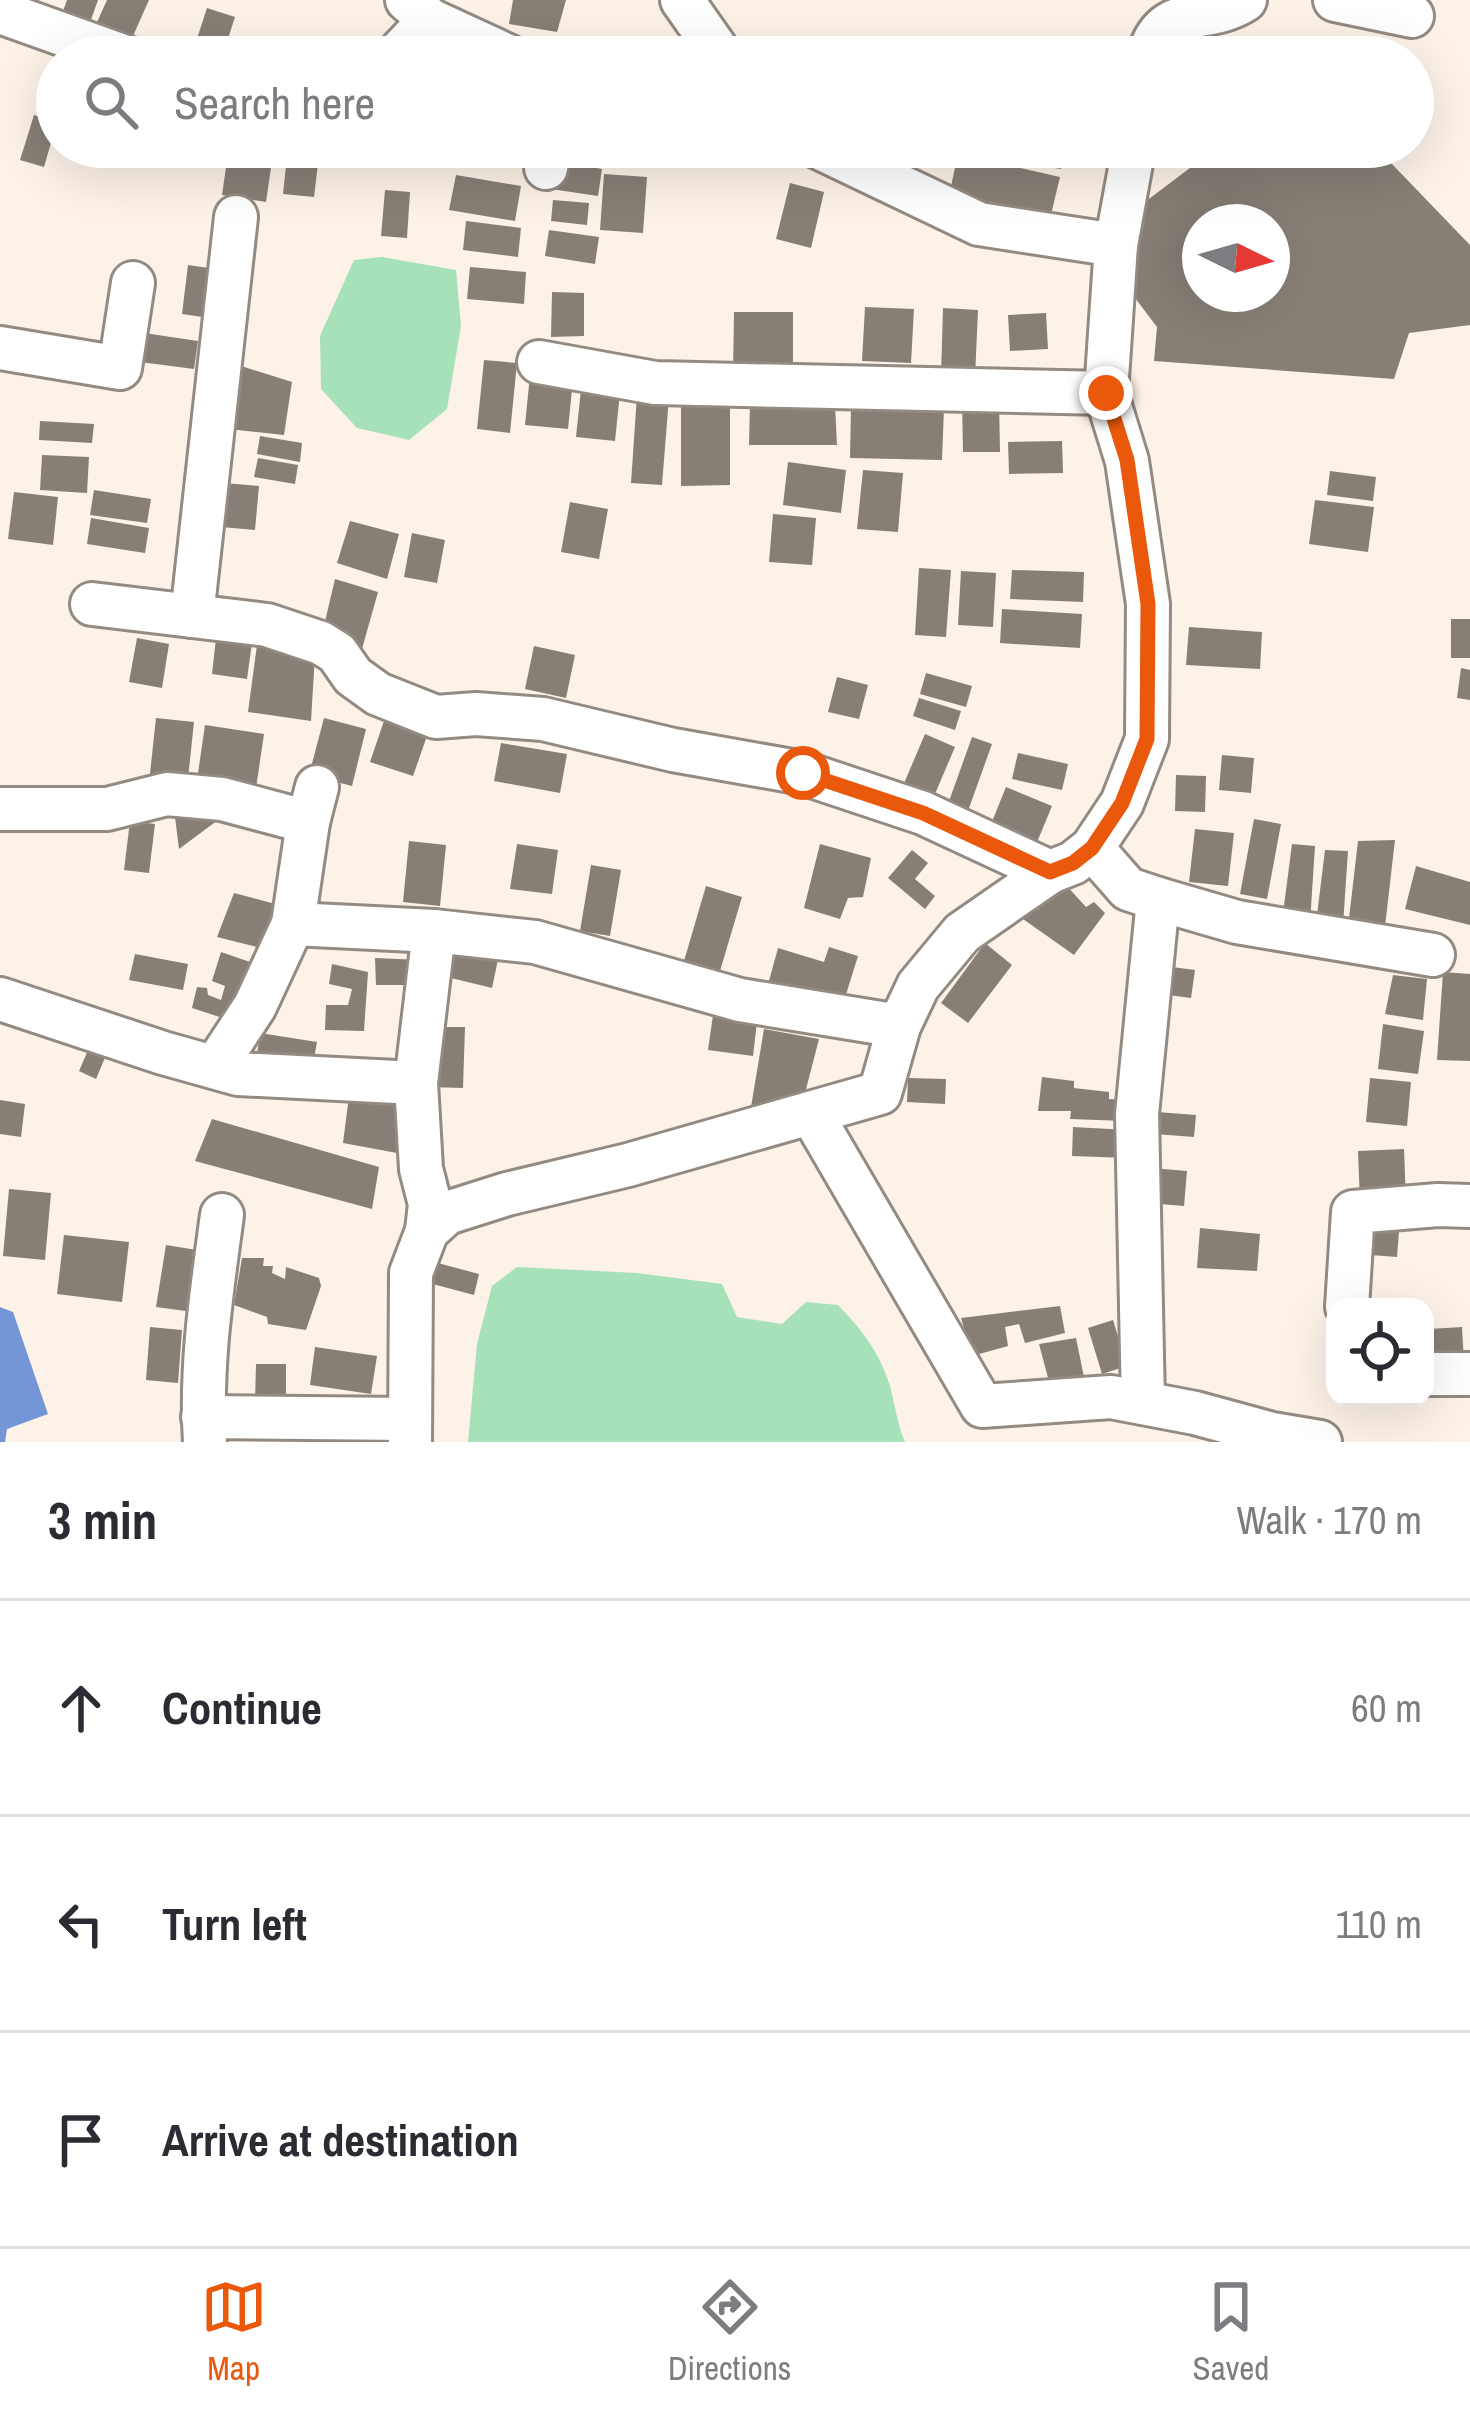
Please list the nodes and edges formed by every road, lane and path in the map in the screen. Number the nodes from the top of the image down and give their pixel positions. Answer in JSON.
{"nodes":[{"id":1,"x":682,"y":0,"type":"edge"},
{"id":2,"x":1245,"y":0,"type":"edge"},
{"id":3,"x":1335,"y":0,"type":"edge"},
{"id":4,"x":419,"y":10,"type":"edge"},
{"id":5,"x":0,"y":12,"type":"edge"},
{"id":6,"x":1412,"y":16,"type":"dead end"},
{"id":7,"x":67,"y":36,"type":"edge"},
{"id":8,"x":469,"y":36,"type":"edge"},
{"id":9,"x":707,"y":36,"type":"edge"},
{"id":10,"x":1153,"y":36,"type":"edge"},
{"id":11,"x":862,"y":168,"type":"edge"},
{"id":12,"x":1130,"y":168,"type":"edge"},
{"id":13,"x":236,"y":217,"type":"dead end"},
{"id":14,"x":1116,"y":245,"type":"junction"},
{"id":15,"x":133,"y":283,"type":"dead end"},
{"id":16,"x":0,"y":348,"type":"edge"},
{"id":17,"x":539,"y":362,"type":"dead end"},
{"id":18,"x":1106,"y":393,"type":"junction"},
{"id":19,"x":92,"y":604,"type":"dead end"},
{"id":20,"x":192,"y":616,"type":"junction"},
{"id":21,"x":0,"y":809,"type":"edge"},
{"id":22,"x":1092,"y":848,"type":"junction"},
{"id":23,"x":1050,"y":872,"type":"junction"},
{"id":24,"x":1158,"y":899,"type":"junction"},
{"id":25,"x":292,"y":924,"type":"junction"},
{"id":26,"x":434,"y":931,"type":"junction"},
{"id":27,"x":1433,"y":955,"type":"dead end"},
{"id":28,"x":0,"y":999,"type":"edge"},
{"id":29,"x":899,"y":1026,"type":"junction"},
{"id":30,"x":215,"y":1067,"type":"junction"},
{"id":31,"x":416,"y":1083,"type":"junction"},
{"id":32,"x":811,"y":1113,"type":"junction"},
{"id":33,"x":1470,"y":1206,"type":"edge"},
{"id":34,"x":222,"y":1214,"type":"dead end"},
{"id":35,"x":427,"y":1231,"type":"junction"},
{"id":36,"x":1348,"y":1298,"type":"edge"},
{"id":37,"x":1434,"y":1374,"type":"edge"},
{"id":38,"x":1470,"y":1375,"type":"edge"},
{"id":39,"x":1143,"y":1403,"type":"junction"},
{"id":40,"x":204,"y":1429,"type":"edge"},
{"id":41,"x":410,"y":1431,"type":"edge"},
{"id":42,"x":1321,"y":1442,"type":"edge"}],
"edges":[{"from":1,"to":9,"type":"street"},
{"from":2,"to":10,"type":"street"},
{"from":3,"to":6,"type":"street"},
{"from":4,"to":8,"type":"street"},
{"from":5,"to":7,"type":"street"},
{"from":11,"to":14,"type":"street"},
{"from":12,"to":14,"type":"street"},
{"from":13,"to":20,"type":"street"},
{"from":14,"to":18,"type":"street"},
{"from":15,"to":16,"type":"street"},
{"from":17,"to":18,"type":"street"},
{"from":18,"to":22,"type":"street"},
{"from":19,"to":20,"type":"street"},
{"from":20,"to":23,"type":"street"},
{"from":21,"to":25,"type":"street"},
{"from":22,"to":23,"type":"street"},
{"from":22,"to":24,"type":"street"},
{"from":23,"to":29,"type":"street"},
{"from":24,"to":27,"type":"street"},
{"from":24,"to":39,"type":"street"},
{"from":25,"to":26,"type":"street"},
{"from":25,"to":30,"type":"street"},
{"from":26,"to":29,"type":"street"},
{"from":26,"to":31,"type":"street"},
{"from":28,"to":30,"type":"street"},
{"from":29,"to":32,"type":"street"},
{"from":30,"to":31,"type":"street"},
{"from":31,"to":35,"type":"street"},
{"from":32,"to":35,"type":"street"},
{"from":32,"to":39,"type":"street"},
{"from":33,"to":36,"type":"street"},
{"from":34,"to":40,"type":"street"},
{"from":35,"to":41,"type":"street"},
{"from":37,"to":38,"type":"street"},
{"from":39,"to":42,"type":"street"},
{"from":40,"to":41,"type":"street"}]}
